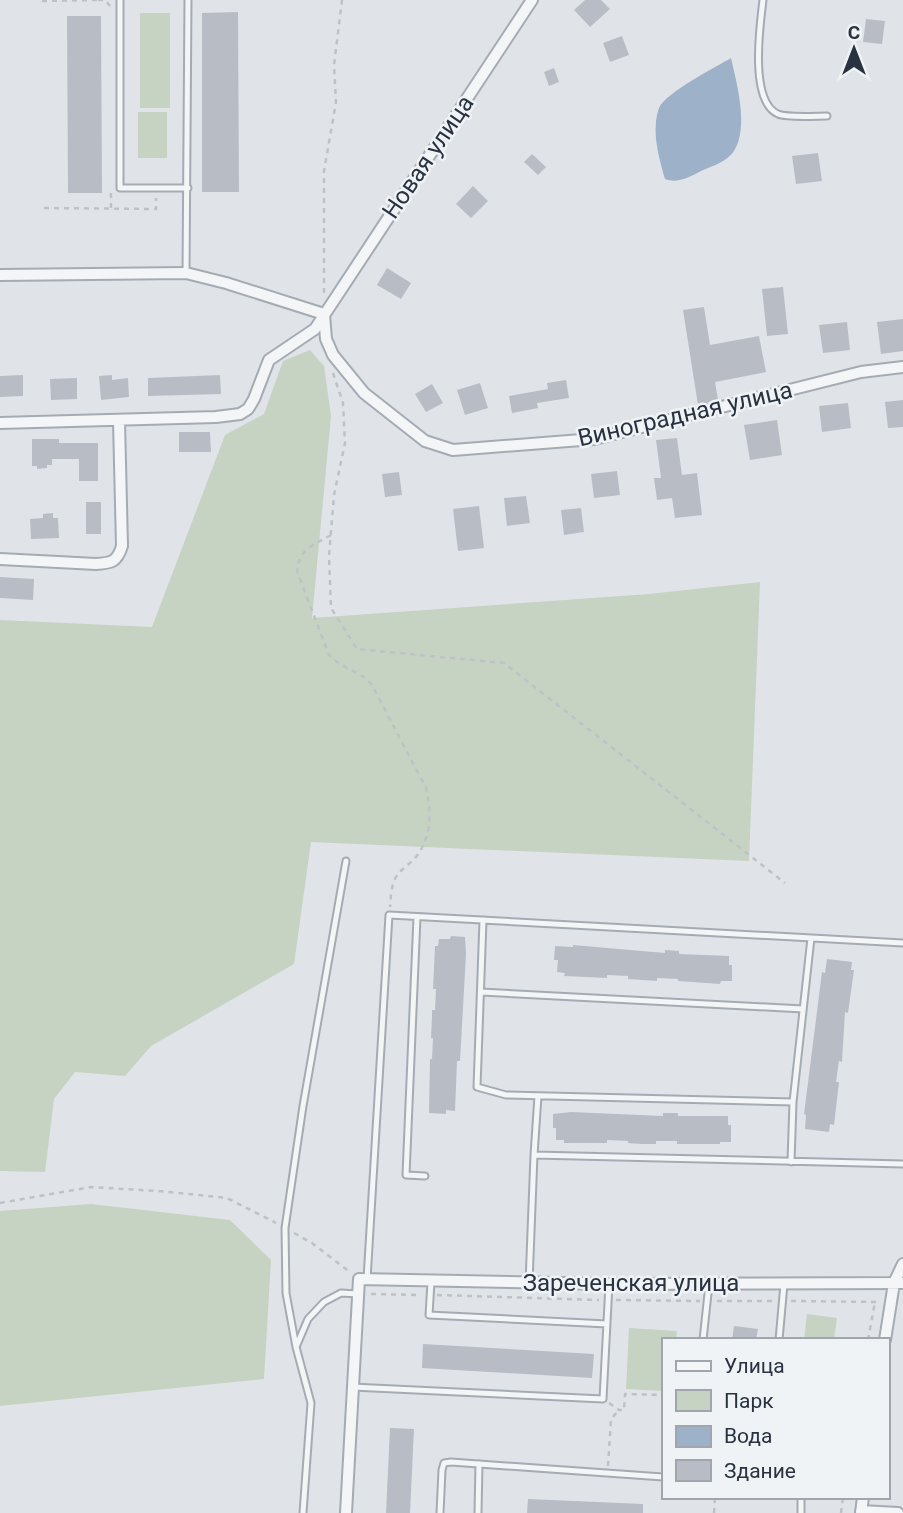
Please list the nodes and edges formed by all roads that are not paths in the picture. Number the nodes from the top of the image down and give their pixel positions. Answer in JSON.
{"nodes":[{"id":1,"x":121,"y":0,"type":"edge"},
{"id":2,"x":188,"y":0,"type":"edge"},
{"id":3,"x":532,"y":0,"type":"edge"},
{"id":4,"x":763,"y":0,"type":"edge"},
{"id":5,"x":827,"y":116,"type":"dead end"},
{"id":6,"x":188,"y":188,"type":"junction"},
{"id":7,"x":186,"y":273,"type":"junction"},
{"id":8,"x":0,"y":275,"type":"edge"},
{"id":9,"x":324,"y":314,"type":"junction"},
{"id":10,"x":903,"y":367,"type":"edge"},
{"id":11,"x":120,"y":421,"type":"junction"},
{"id":12,"x":0,"y":423,"type":"edge"},
{"id":13,"x":0,"y":559,"type":"edge"},
{"id":14,"x":346,"y":861,"type":"dead end"},
{"id":15,"x":417,"y":917,"type":"junction"},
{"id":16,"x":483,"y":920,"type":"junction"},
{"id":17,"x":811,"y":938,"type":"junction"},
{"id":18,"x":903,"y":943,"type":"edge"},
{"id":19,"x":481,"y":992,"type":"junction"},
{"id":20,"x":803,"y":1009,"type":"junction"},
{"id":21,"x":538,"y":1096,"type":"junction"},
{"id":22,"x":793,"y":1102,"type":"junction"},
{"id":23,"x":534,"y":1156,"type":"junction"},
{"id":24,"x":791,"y":1162,"type":"junction"},
{"id":25,"x":903,"y":1164,"type":"edge"},
{"id":26,"x":425,"y":1176,"type":"dead end"},
{"id":27,"x":903,"y":1264,"type":"edge"},
{"id":28,"x":363,"y":1280,"type":"junction"},
{"id":29,"x":430,"y":1282,"type":"junction"},
{"id":30,"x":529,"y":1283,"type":"junction"},
{"id":31,"x":609,"y":1283,"type":"junction"},
{"id":32,"x":709,"y":1283,"type":"junction"},
{"id":33,"x":784,"y":1283,"type":"junction"},
{"id":34,"x":898,"y":1283,"type":"edge"},
{"id":35,"x":358,"y":1294,"type":"junction"},
{"id":36,"x":607,"y":1324,"type":"junction"},
{"id":37,"x":703,"y":1338,"type":"edge"},
{"id":38,"x":779,"y":1338,"type":"edge"},
{"id":39,"x":886,"y":1338,"type":"edge"},
{"id":40,"x":296,"y":1347,"type":"junction"},
{"id":41,"x":352,"y":1387,"type":"junction"},
{"id":42,"x":479,"y":1464,"type":"junction"},
{"id":43,"x":662,"y":1477,"type":"edge"},
{"id":44,"x":861,"y":1512,"type":"edge"},
{"id":45,"x":303,"y":1513,"type":"edge"},
{"id":46,"x":345,"y":1513,"type":"edge"},
{"id":47,"x":440,"y":1513,"type":"edge"},
{"id":48,"x":478,"y":1513,"type":"edge"},
{"id":49,"x":898,"y":1513,"type":"edge"}],
"edges":[{"from":1,"to":6,"type":"lane"},
{"from":2,"to":6,"type":"lane"},
{"from":3,"to":9,"type":"street","name":"Новая улица"},
{"from":4,"to":5,"type":"lane"},
{"from":6,"to":7,"type":"lane"},
{"from":7,"to":8,"type":"street"},
{"from":7,"to":9,"type":"street"},
{"from":9,"to":10,"type":"street","name":"Виноградная улица"},
{"from":9,"to":11,"type":"street","name":"Новая улица"},
{"from":11,"to":12,"type":"street"},
{"from":11,"to":13,"type":"street"},
{"from":14,"to":40,"type":"lane"},
{"from":15,"to":16,"type":"lane"},
{"from":15,"to":26,"type":"lane"},
{"from":15,"to":28,"type":"lane"},
{"from":16,"to":17,"type":"lane"},
{"from":16,"to":19,"type":"lane"},
{"from":17,"to":18,"type":"lane"},
{"from":17,"to":20,"type":"lane"},
{"from":19,"to":20,"type":"lane"},
{"from":19,"to":21,"type":"lane"},
{"from":20,"to":22,"type":"lane"},
{"from":21,"to":22,"type":"lane"},
{"from":21,"to":23,"type":"lane"},
{"from":22,"to":24,"type":"lane"},
{"from":23,"to":24,"type":"lane"},
{"from":23,"to":30,"type":"lane"},
{"from":24,"to":25,"type":"lane"},
{"from":27,"to":34,"type":"street"},
{"from":28,"to":29,"type":"street","name":"Зареченская улица"},
{"from":28,"to":35,"type":"street"},
{"from":29,"to":30,"type":"street","name":"Зареченская улица"},
{"from":29,"to":36,"type":"lane"},
{"from":30,"to":31,"type":"street","name":"Зареченская улица"},
{"from":31,"to":32,"type":"street","name":"Зареченская улица"},
{"from":31,"to":36,"type":"lane"},
{"from":32,"to":33,"type":"street","name":"Зареченская улица"},
{"from":32,"to":37,"type":"lane"},
{"from":33,"to":34,"type":"street","name":"Зареченская улица"},
{"from":33,"to":38,"type":"lane"},
{"from":34,"to":39,"type":"street"},
{"from":35,"to":40,"type":"lane"},
{"from":35,"to":41,"type":"street"},
{"from":36,"to":41,"type":"lane"},
{"from":40,"to":45,"type":"lane"},
{"from":41,"to":46,"type":"street"},
{"from":42,"to":43,"type":"lane"},
{"from":42,"to":47,"type":"lane"},
{"from":42,"to":48,"type":"lane"},
{"from":44,"to":49,"type":"street"}]}
